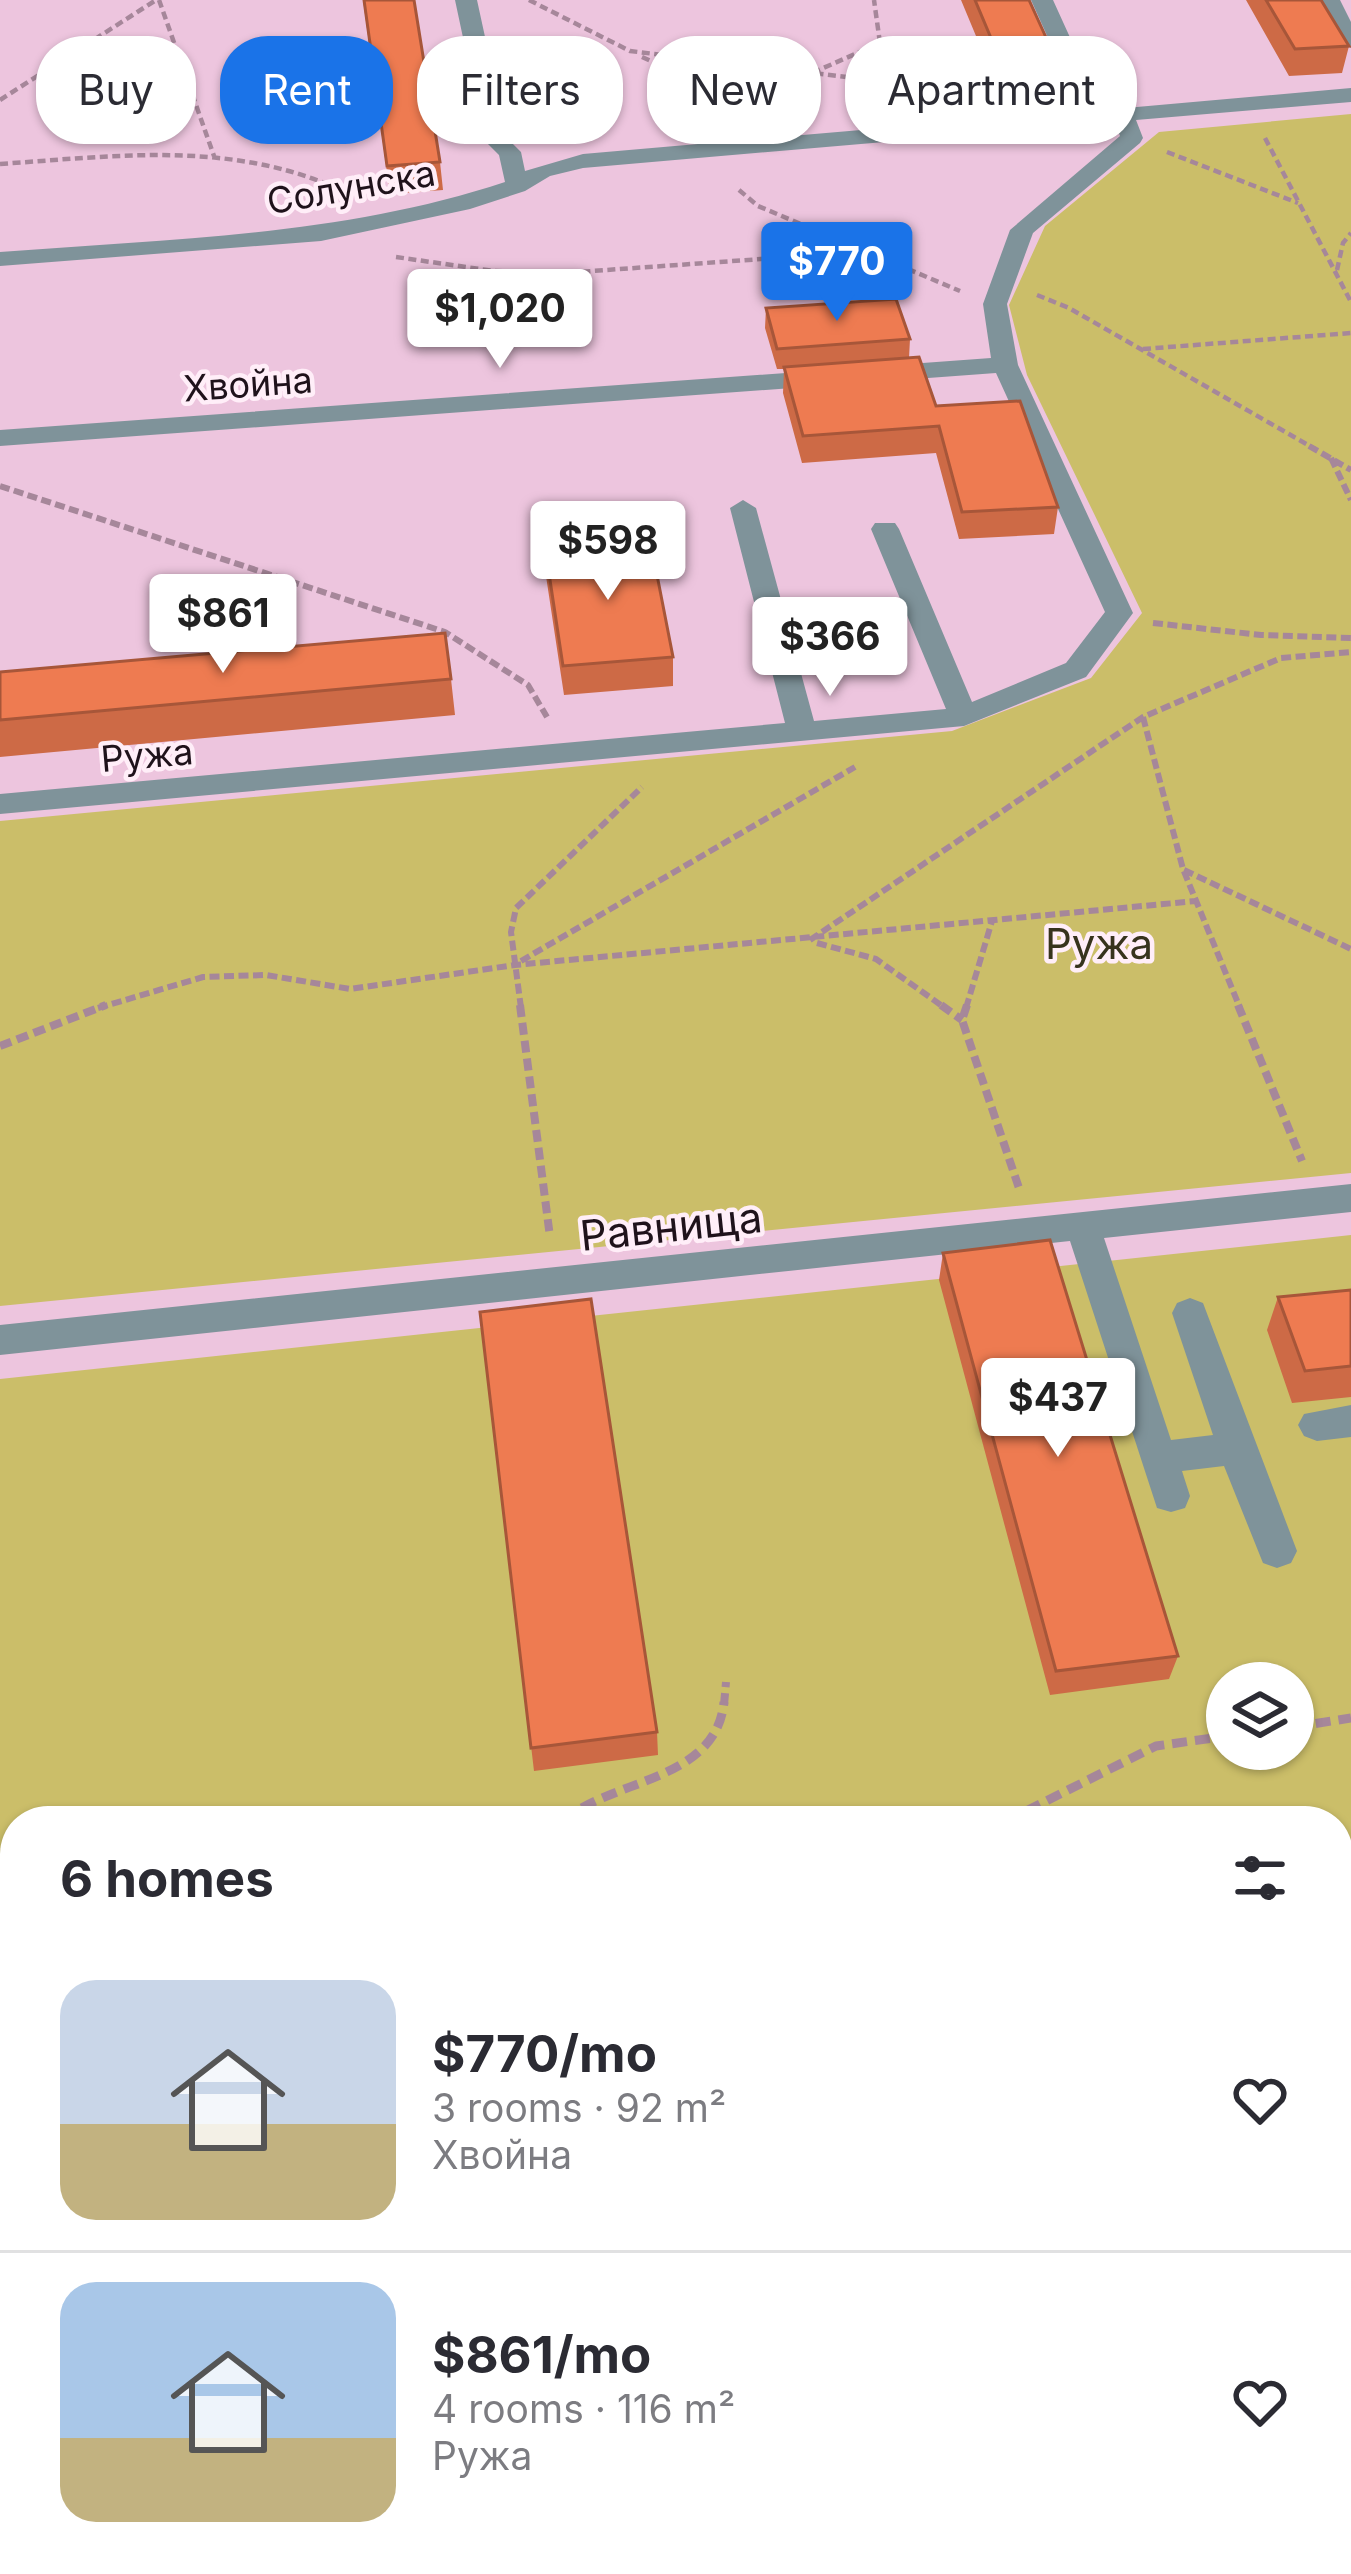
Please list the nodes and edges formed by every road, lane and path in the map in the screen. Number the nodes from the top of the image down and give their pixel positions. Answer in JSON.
{"nodes":[{"id":1,"x":158,"y":0,"type":"edge"},
{"id":2,"x":466,"y":0,"type":"edge"},
{"id":3,"x":529,"y":0,"type":"edge"},
{"id":4,"x":874,"y":0,"type":"edge"},
{"id":5,"x":1042,"y":0,"type":"edge"},
{"id":6,"x":1329,"y":0,"type":"edge"},
{"id":7,"x":879,"y":36,"type":"edge"},
{"id":8,"x":1064,"y":36,"type":"edge"},
{"id":9,"x":1351,"y":42,"type":"edge"},
{"id":10,"x":630,"y":51,"type":"junction"},
{"id":11,"x":647,"y":54,"type":"edge"},
{"id":12,"x":647,"y":59,"type":"edge"},
{"id":13,"x":1351,"y":95,"type":"edge"},
{"id":14,"x":0,"y":100,"type":"edge"},
{"id":15,"x":1248,"y":105,"type":"junction"},
{"id":16,"x":1137,"y":122,"type":"edge"},
{"id":17,"x":1137,"y":134,"type":"edge"},
{"id":18,"x":845,"y":143,"type":"edge"},
{"id":19,"x":1100,"y":144,"type":"edge"},
{"id":20,"x":214,"y":155,"type":"junction"},
{"id":21,"x":0,"y":164,"type":"edge"},
{"id":22,"x":517,"y":186,"type":"junction"},
{"id":23,"x":739,"y":190,"type":"dead end"},
{"id":24,"x":354,"y":197,"type":"dead end"},
{"id":25,"x":1300,"y":204,"type":"junction"},
{"id":26,"x":1351,"y":233,"type":"edge"},
{"id":27,"x":321,"y":234,"type":"junction"},
{"id":28,"x":861,"y":252,"type":"junction"},
{"id":29,"x":0,"y":259,"type":"edge"},
{"id":30,"x":1336,"y":273,"type":"junction"},
{"id":31,"x":1351,"y":290,"type":"edge"},
{"id":32,"x":998,"y":292,"type":"junction"},
{"id":33,"x":1351,"y":302,"type":"edge"},
{"id":34,"x":1351,"y":333,"type":"edge"},
{"id":35,"x":1141,"y":350,"type":"junction"},
{"id":36,"x":1005,"y":364,"type":"junction"},
{"id":37,"x":0,"y":438,"type":"edge"},
{"id":38,"x":1331,"y":458,"type":"junction"},
{"id":39,"x":1351,"y":470,"type":"edge"},
{"id":40,"x":0,"y":486,"type":"edge"},
{"id":41,"x":1351,"y":500,"type":"edge"},
{"id":42,"x":742,"y":508,"type":"dead end"},
{"id":43,"x":885,"y":529,"type":"dead end"},
{"id":44,"x":1116,"y":618,"type":"junction"},
{"id":45,"x":1351,"y":638,"type":"edge"},
{"id":46,"x":1351,"y":652,"type":"edge"},
{"id":47,"x":964,"y":716,"type":"junction"},
{"id":48,"x":1143,"y":717,"type":"junction"},
{"id":49,"x":803,"y":734,"type":"junction"},
{"id":50,"x":686,"y":744,"type":"junction"},
{"id":51,"x":569,"y":754,"type":"junction"},
{"id":52,"x":859,"y":766,"type":"dead end"},
{"id":53,"x":0,"y":804,"type":"edge"},
{"id":54,"x":1183,"y":869,"type":"junction"},
{"id":55,"x":1196,"y":901,"type":"junction"},
{"id":56,"x":992,"y":921,"type":"junction"},
{"id":57,"x":808,"y":941,"type":"junction"},
{"id":58,"x":1351,"y":949,"type":"edge"},
{"id":59,"x":515,"y":965,"type":"junction"},
{"id":60,"x":962,"y":1020,"type":"junction"},
{"id":61,"x":0,"y":1046,"type":"edge"},
{"id":62,"x":1335,"y":1200,"type":"edge"},
{"id":63,"x":1083,"y":1228,"type":"junction"},
{"id":64,"x":1034,"y":1233,"type":"junction"},
{"id":65,"x":555,"y":1283,"type":"junction"},
{"id":66,"x":1190,"y":1312,"type":"dead end"},
{"id":67,"x":0,"y":1340,"type":"edge"},
{"id":68,"x":1236,"y":1449,"type":"junction"},
{"id":69,"x":1158,"y":1456,"type":"junction"},
{"id":70,"x":1171,"y":1496,"type":"dead end"},
{"id":71,"x":1277,"y":1551,"type":"dead end"},
{"id":72,"x":726,"y":1682,"type":"dead end"},
{"id":73,"x":1351,"y":1718,"type":"edge"},
{"id":74,"x":1314,"y":1723,"type":"edge"},
{"id":75,"x":1206,"y":1739,"type":"edge"},
{"id":76,"x":585,"y":1806,"type":"edge"},
{"id":77,"x":1033,"y":1806,"type":"edge"}],
"edges":[{"from":1,"to":14,"type":"path"},
{"from":1,"to":20,"type":"path"},
{"from":2,"to":22,"type":"street"},
{"from":3,"to":10,"type":"path"},
{"from":4,"to":7,"type":"path"},
{"from":5,"to":8,"type":"street"},
{"from":6,"to":9,"type":"street"},
{"from":10,"to":11,"type":"path"},
{"from":10,"to":12,"type":"path"},
{"from":13,"to":15,"type":"street","name":"Солунска"},
{"from":15,"to":16,"type":"street","name":"Солунска"},
{"from":15,"to":25,"type":"path"},
{"from":17,"to":25,"type":"path"},
{"from":18,"to":22,"type":"street","name":"Солунска"},
{"from":19,"to":32,"type":"street"},
{"from":20,"to":21,"type":"path"},
{"from":20,"to":24,"type":"path"},
{"from":22,"to":27,"type":"street","name":"Солунска"},
{"from":23,"to":28,"type":"path"},
{"from":25,"to":30,"type":"path"},
{"from":26,"to":30,"type":"path"},
{"from":27,"to":28,"type":"path"},
{"from":27,"to":29,"type":"street","name":"Солунска"},
{"from":28,"to":32,"type":"path"},
{"from":30,"to":31,"type":"path"},
{"from":30,"to":33,"type":"path"},
{"from":32,"to":35,"type":"path"},
{"from":32,"to":36,"type":"street"},
{"from":34,"to":35,"type":"path"},
{"from":35,"to":38,"type":"path"},
{"from":36,"to":37,"type":"street","name":"Хвойна"},
{"from":36,"to":44,"type":"street"},
{"from":38,"to":39,"type":"path"},
{"from":38,"to":41,"type":"path"},
{"from":40,"to":51,"type":"path"},
{"from":42,"to":49,"type":"street"},
{"from":43,"to":47,"type":"street"},
{"from":44,"to":45,"type":"path"},
{"from":44,"to":47,"type":"street","name":"Ружа"},
{"from":46,"to":48,"type":"path"},
{"from":47,"to":49,"type":"street","name":"Ружа"},
{"from":48,"to":54,"type":"path"},
{"from":48,"to":57,"type":"path"},
{"from":49,"to":50,"type":"street","name":"Ружа"},
{"from":50,"to":51,"type":"street","name":"Ружа"},
{"from":50,"to":59,"type":"path"},
{"from":51,"to":53,"type":"street","name":"Ружа"},
{"from":52,"to":59,"type":"path"},
{"from":54,"to":55,"type":"path"},
{"from":54,"to":58,"type":"path"},
{"from":55,"to":56,"type":"path"},
{"from":55,"to":62,"type":"path"},
{"from":56,"to":57,"type":"path"},
{"from":56,"to":60,"type":"path"},
{"from":57,"to":59,"type":"path"},
{"from":57,"to":60,"type":"path"},
{"from":59,"to":61,"type":"path"},
{"from":59,"to":65,"type":"path"},
{"from":60,"to":64,"type":"path"},
{"from":62,"to":63,"type":"street","name":"Равнища"},
{"from":63,"to":64,"type":"street","name":"Равнища"},
{"from":63,"to":69,"type":"street"},
{"from":64,"to":65,"type":"street","name":"Равнища"},
{"from":65,"to":67,"type":"street","name":"Равнища"},
{"from":66,"to":68,"type":"street"},
{"from":68,"to":69,"type":"street"},
{"from":68,"to":71,"type":"street"},
{"from":69,"to":70,"type":"street"},
{"from":72,"to":76,"type":"path"},
{"from":73,"to":74,"type":"path"},
{"from":75,"to":77,"type":"path"}]}
